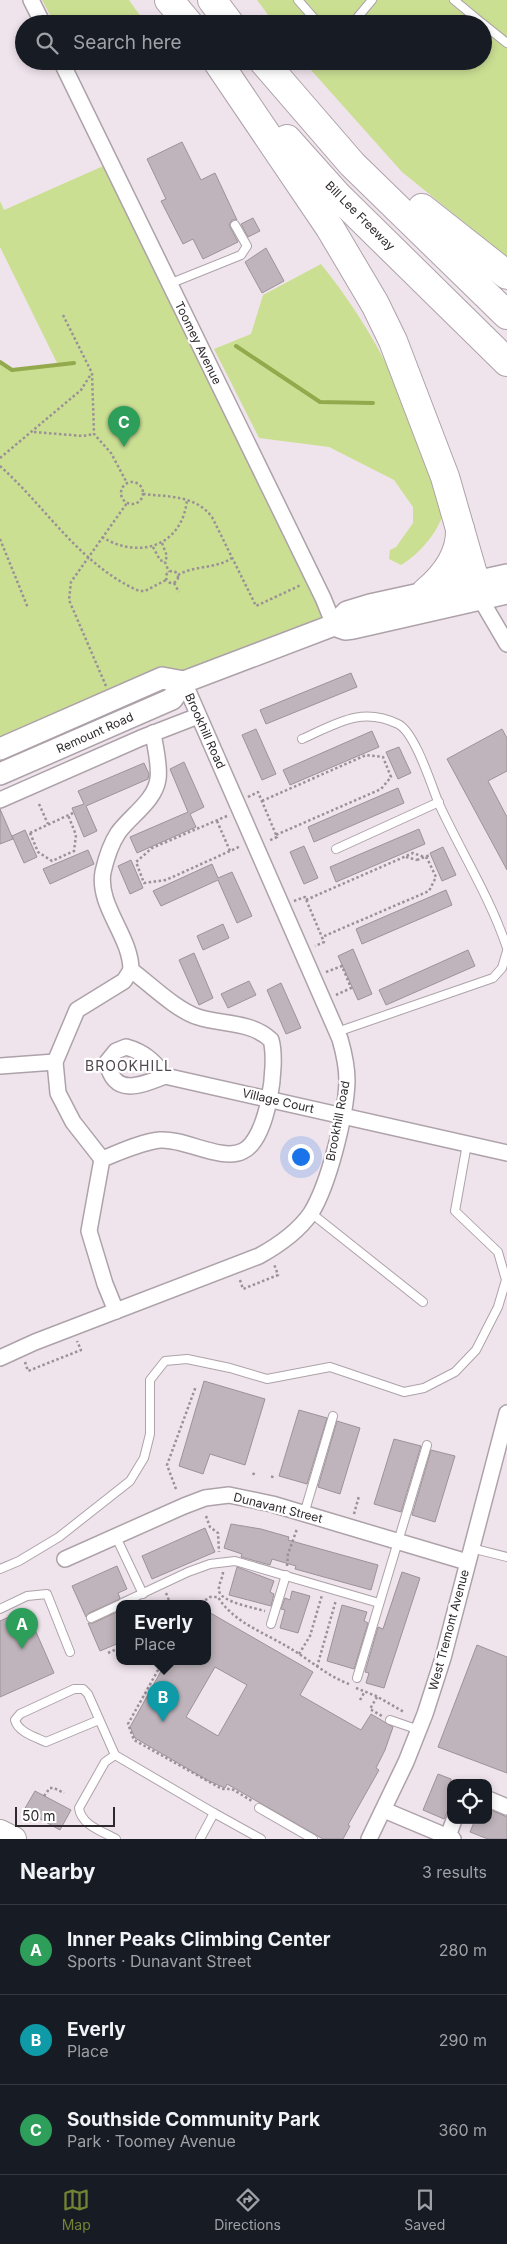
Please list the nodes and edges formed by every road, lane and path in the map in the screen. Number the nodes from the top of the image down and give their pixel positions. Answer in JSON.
{"nodes":[{"id":1,"x":31,"y":0,"type":"edge"},
{"id":2,"x":169,"y":0,"type":"edge"},
{"id":3,"x":298,"y":0,"type":"edge"},
{"id":4,"x":372,"y":0,"type":"edge"},
{"id":5,"x":454,"y":0,"type":"edge"},
{"id":6,"x":38,"y":15,"type":"edge"},
{"id":7,"x":182,"y":15,"type":"edge"},
{"id":8,"x":311,"y":15,"type":"edge"},
{"id":9,"x":360,"y":15,"type":"edge"},
{"id":10,"x":472,"y":15,"type":"edge"},
{"id":11,"x":492,"y":31,"type":"edge"},
{"id":12,"x":507,"y":43,"type":"edge"},
{"id":13,"x":65,"y":70,"type":"edge"},
{"id":14,"x":225,"y":70,"type":"edge"},
{"id":15,"x":227,"y":70,"type":"edge"},
{"id":16,"x":271,"y":70,"type":"edge"},
{"id":17,"x":279,"y":70,"type":"edge"},
{"id":18,"x":236,"y":225,"type":"dead end"},
{"id":19,"x":507,"y":276,"type":"edge"},
{"id":20,"x":169,"y":284,"type":"junction"},
{"id":21,"x":63,"y":315,"type":"dead end"},
{"id":22,"x":507,"y":315,"type":"edge"},
{"id":23,"x":507,"y":362,"type":"edge"},
{"id":24,"x":92,"y":373,"type":"junction"},
{"id":25,"x":34,"y":432,"type":"junction"},
{"id":26,"x":94,"y":434,"type":"junction"},
{"id":27,"x":0,"y":458,"type":"edge"},
{"id":28,"x":0,"y":466,"type":"edge"},
{"id":29,"x":127,"y":483,"type":"junction"},
{"id":30,"x":143,"y":494,"type":"junction"},
{"id":31,"x":186,"y":499,"type":"junction"},
{"id":32,"x":127,"y":503,"type":"junction"},
{"id":33,"x":460,"y":527,"type":"junction"},
{"id":34,"x":101,"y":537,"type":"junction"},
{"id":35,"x":0,"y":539,"type":"edge"},
{"id":36,"x":161,"y":542,"type":"junction"},
{"id":37,"x":153,"y":546,"type":"junction"},
{"id":38,"x":87,"y":558,"type":"junction"},
{"id":39,"x":232,"y":558,"type":"junction"},
{"id":40,"x":166,"y":562,"type":"junction"},
{"id":41,"x":169,"y":572,"type":"junction"},
{"id":42,"x":178,"y":575,"type":"junction"},
{"id":43,"x":507,"y":575,"type":"edge"},
{"id":44,"x":166,"y":580,"type":"junction"},
{"id":45,"x":174,"y":583,"type":"junction"},
{"id":46,"x":301,"y":585,"type":"dead end"},
{"id":47,"x":478,"y":589,"type":"junction"},
{"id":48,"x":179,"y":592,"type":"dead end"},
{"id":49,"x":426,"y":592,"type":"junction"},
{"id":50,"x":507,"y":593,"type":"edge"},
{"id":51,"x":28,"y":608,"type":"dead end"},
{"id":52,"x":334,"y":625,"type":"junction"},
{"id":53,"x":507,"y":644,"type":"edge"},
{"id":54,"x":184,"y":682,"type":"junction"},
{"id":55,"x":109,"y":692,"type":"dead end"},
{"id":56,"x":198,"y":716,"type":"junction"},
{"id":57,"x":153,"y":733,"type":"junction"},
{"id":58,"x":302,"y":739,"type":"dead end"},
{"id":59,"x":0,"y":749,"type":"edge"},
{"id":60,"x":0,"y":774,"type":"edge"},
{"id":61,"x":247,"y":798,"type":"dead end"},
{"id":62,"x":0,"y":800,"type":"edge"},
{"id":63,"x":262,"y":801,"type":"junction"},
{"id":64,"x":439,"y":802,"type":"junction"},
{"id":65,"x":39,"y":804,"type":"dead end"},
{"id":66,"x":73,"y":813,"type":"dead end"},
{"id":67,"x":68,"y":816,"type":"junction"},
{"id":68,"x":228,"y":816,"type":"dead end"},
{"id":69,"x":217,"y":821,"type":"junction"},
{"id":70,"x":48,"y":824,"type":"junction"},
{"id":71,"x":276,"y":835,"type":"junction"},
{"id":72,"x":266,"y":842,"type":"dead end"},
{"id":73,"x":242,"y":846,"type":"dead end"},
{"id":74,"x":336,"y":849,"type":"dead end"},
{"id":75,"x":230,"y":851,"type":"junction"},
{"id":76,"x":430,"y":855,"type":"dead end"},
{"id":77,"x":405,"y":857,"type":"junction"},
{"id":78,"x":306,"y":900,"type":"junction"},
{"id":79,"x":294,"y":901,"type":"dead end"},
{"id":80,"x":322,"y":937,"type":"junction"},
{"id":81,"x":315,"y":946,"type":"dead end"},
{"id":82,"x":507,"y":949,"type":"edge"},
{"id":83,"x":132,"y":970,"type":"junction"},
{"id":84,"x":326,"y":972,"type":"dead end"},
{"id":85,"x":336,"y":995,"type":"dead end"},
{"id":86,"x":337,"y":1032,"type":"junction"},
{"id":87,"x":55,"y":1062,"type":"junction"},
{"id":88,"x":0,"y":1066,"type":"edge"},
{"id":89,"x":165,"y":1076,"type":"dead end"},
{"id":90,"x":269,"y":1099,"type":"junction"},
{"id":91,"x":341,"y":1115,"type":"junction"},
{"id":92,"x":467,"y":1144,"type":"junction"},
{"id":93,"x":507,"y":1153,"type":"edge"},
{"id":94,"x":102,"y":1159,"type":"junction"},
{"id":95,"x":311,"y":1213,"type":"junction"},
{"id":96,"x":274,"y":1264,"type":"dead end"},
{"id":97,"x":240,"y":1280,"type":"dead end"},
{"id":98,"x":423,"y":1302,"type":"dead end"},
{"id":99,"x":116,"y":1311,"type":"junction"},
{"id":100,"x":77,"y":1341,"type":"dead end"},
{"id":101,"x":0,"y":1358,"type":"edge"},
{"id":102,"x":24,"y":1362,"type":"dead end"},
{"id":103,"x":196,"y":1386,"type":"dead end"},
{"id":104,"x":507,"y":1413,"type":"edge"},
{"id":105,"x":333,"y":1416,"type":"dead end"},
{"id":106,"x":427,"y":1445,"type":"dead end"},
{"id":107,"x":255,"y":1471,"type":"dead end"},
{"id":108,"x":273,"y":1474,"type":"dead end"},
{"id":109,"x":253,"y":1475,"type":"dead end"},
{"id":110,"x":272,"y":1478,"type":"dead end"},
{"id":111,"x":176,"y":1490,"type":"dead end"},
{"id":112,"x":359,"y":1496,"type":"dead end"},
{"id":113,"x":304,"y":1514,"type":"junction"},
{"id":114,"x":206,"y":1516,"type":"dead end"},
{"id":115,"x":353,"y":1516,"type":"dead end"},
{"id":116,"x":297,"y":1529,"type":"dead end"},
{"id":117,"x":116,"y":1537,"type":"junction"},
{"id":118,"x":397,"y":1542,"type":"junction"},
{"id":119,"x":219,"y":1555,"type":"dead end"},
{"id":120,"x":469,"y":1555,"type":"junction"},
{"id":121,"x":507,"y":1557,"type":"edge"},
{"id":122,"x":65,"y":1559,"type":"dead end"},
{"id":123,"x":222,"y":1568,"type":"dead end"},
{"id":124,"x":0,"y":1569,"type":"edge"},
{"id":125,"x":286,"y":1571,"type":"junction"},
{"id":126,"x":165,"y":1592,"type":"dead end"},
{"id":127,"x":143,"y":1594,"type":"junction"},
{"id":128,"x":219,"y":1596,"type":"junction"},
{"id":129,"x":337,"y":1598,"type":"dead end"},
{"id":130,"x":130,"y":1600,"type":"edge"},
{"id":131,"x":169,"y":1600,"type":"edge"},
{"id":132,"x":206,"y":1600,"type":"edge"},
{"id":133,"x":320,"y":1600,"type":"dead end"},
{"id":134,"x":379,"y":1603,"type":"junction"},
{"id":135,"x":116,"y":1606,"type":"edge"},
{"id":136,"x":0,"y":1608,"type":"edge"},
{"id":137,"x":266,"y":1611,"type":"dead end"},
{"id":138,"x":91,"y":1618,"type":"dead end"},
{"id":139,"x":271,"y":1624,"type":"dead end"},
{"id":140,"x":116,"y":1649,"type":"edge"},
{"id":141,"x":70,"y":1652,"type":"dead end"},
{"id":142,"x":108,"y":1653,"type":"dead end"},
{"id":143,"x":299,"y":1654,"type":"junction"},
{"id":144,"x":160,"y":1665,"type":"edge"},
{"id":145,"x":316,"y":1667,"type":"junction"},
{"id":146,"x":356,"y":1678,"type":"dead end"},
{"id":147,"x":364,"y":1693,"type":"junction"},
{"id":148,"x":377,"y":1697,"type":"junction"},
{"id":149,"x":360,"y":1700,"type":"dead end"},
{"id":150,"x":404,"y":1712,"type":"dead end"},
{"id":151,"x":99,"y":1720,"type":"junction"},
{"id":152,"x":390,"y":1720,"type":"joint"},
{"id":153,"x":419,"y":1730,"type":"junction"},
{"id":154,"x":114,"y":1755,"type":"junction"},
{"id":155,"x":64,"y":1794,"type":"dead end"},
{"id":156,"x":44,"y":1796,"type":"dead end"},
{"id":157,"x":492,"y":1801,"type":"edge"},
{"id":158,"x":507,"y":1807,"type":"edge"},
{"id":159,"x":259,"y":1808,"type":"joint"},
{"id":160,"x":384,"y":1810,"type":"junction"},
{"id":161,"x":214,"y":1813,"type":"junction"},
{"id":162,"x":453,"y":1824,"type":"edge"},
{"id":163,"x":0,"y":1832,"type":"edge"},
{"id":164,"x":449,"y":1838,"type":"edge"},
{"id":165,"x":14,"y":1839,"type":"edge"},
{"id":166,"x":116,"y":1839,"type":"edge"},
{"id":167,"x":200,"y":1839,"type":"edge"},
{"id":168,"x":261,"y":1839,"type":"edge"},
{"id":169,"x":313,"y":1839,"type":"edge"},
{"id":170,"x":369,"y":1839,"type":"edge"}],
"edges":[{"from":1,"to":6,"type":"street"},
{"from":2,"to":7,"type":"highway"},
{"from":3,"to":8,"type":"lane"},
{"from":4,"to":9,"type":"lane"},
{"from":5,"to":10,"type":"lane"},
{"from":11,"to":12,"type":"lane"},
{"from":13,"to":20,"type":"street","name":"Toomey Avenue"},
{"from":14,"to":33,"type":"highway"},
{"from":15,"to":23,"type":"highway","name":"Bill Lee Freeway"},
{"from":16,"to":22,"type":"highway"},
{"from":17,"to":19,"type":"highway"},
{"from":18,"to":20,"type":"lane"},
{"from":20,"to":52,"type":"street","name":"Toomey Avenue"},
{"from":21,"to":24,"type":"path"},
{"from":24,"to":25,"type":"path"},
{"from":24,"to":26,"type":"path"},
{"from":25,"to":26,"type":"path"},
{"from":25,"to":27,"type":"path"},
{"from":26,"to":29,"type":"path"},
{"from":28,"to":38,"type":"path"},
{"from":29,"to":30,"type":"path"},
{"from":29,"to":32,"type":"path"},
{"from":30,"to":31,"type":"path"},
{"from":30,"to":32,"type":"path"},
{"from":31,"to":36,"type":"path"},
{"from":31,"to":39,"type":"path"},
{"from":32,"to":34,"type":"path"},
{"from":33,"to":47,"type":"highway"},
{"from":33,"to":49,"type":"highway"},
{"from":34,"to":37,"type":"path"},
{"from":34,"to":38,"type":"path"},
{"from":35,"to":51,"type":"path"},
{"from":36,"to":37,"type":"path"},
{"from":36,"to":40,"type":"path"},
{"from":37,"to":40,"type":"path"},
{"from":38,"to":44,"type":"path"},
{"from":38,"to":55,"type":"path"},
{"from":39,"to":42,"type":"path"},
{"from":39,"to":46,"type":"path"},
{"from":40,"to":41,"type":"path"},
{"from":41,"to":42,"type":"path"},
{"from":41,"to":44,"type":"path"},
{"from":42,"to":45,"type":"path"},
{"from":43,"to":47,"type":"main road","name":"Remount Road"},
{"from":44,"to":45,"type":"path"},
{"from":45,"to":48,"type":"path"},
{"from":47,"to":49,"type":"main road","name":"Remount Road"},
{"from":47,"to":50,"type":"main road","name":"Remount Road"},
{"from":47,"to":52,"type":"main road","name":"Remount Road"},
{"from":47,"to":53,"type":"street"},
{"from":49,"to":52,"type":"main road","name":"Remount Road"},
{"from":52,"to":54,"type":"main road","name":"Remount Road"},
{"from":54,"to":56,"type":"street","name":"Brookhill Road"},
{"from":54,"to":59,"type":"main road","name":"Remount Road"},
{"from":54,"to":60,"type":"main road","name":"Remount Road"},
{"from":56,"to":57,"type":"street"},
{"from":56,"to":86,"type":"street","name":"Brookhill Road"},
{"from":57,"to":62,"type":"street"},
{"from":57,"to":83,"type":"street"},
{"from":58,"to":64,"type":"lane"},
{"from":61,"to":63,"type":"path"},
{"from":63,"to":71,"type":"path"},
{"from":63,"to":71,"type":"path"},
{"from":64,"to":74,"type":"lane"},
{"from":64,"to":82,"type":"lane"},
{"from":65,"to":70,"type":"path"},
{"from":66,"to":67,"type":"path"},
{"from":67,"to":70,"type":"path"},
{"from":67,"to":70,"type":"path"},
{"from":68,"to":69,"type":"path"},
{"from":69,"to":75,"type":"path"},
{"from":69,"to":75,"type":"path"},
{"from":71,"to":72,"type":"path"},
{"from":73,"to":75,"type":"path"},
{"from":76,"to":77,"type":"path","bridge":true},
{"from":77,"to":78,"type":"path"},
{"from":77,"to":80,"type":"path"},
{"from":78,"to":79,"type":"path"},
{"from":78,"to":80,"type":"path"},
{"from":80,"to":81,"type":"path"},
{"from":82,"to":86,"type":"lane"},
{"from":83,"to":87,"type":"street"},
{"from":83,"to":90,"type":"street"},
{"from":84,"to":85,"type":"path"},
{"from":86,"to":91,"type":"street","name":"Brookhill Road"},
{"from":87,"to":88,"type":"street"},
{"from":87,"to":94,"type":"street"},
{"from":89,"to":90,"type":"street","name":"Village Court"},
{"from":90,"to":91,"type":"street","name":"Village Court"},
{"from":90,"to":94,"type":"street"},
{"from":91,"to":92,"type":"street","name":"Village Court"},
{"from":91,"to":95,"type":"street","name":"Brookhill Road"},
{"from":92,"to":93,"type":"street","name":"Village Court"},
{"from":92,"to":124,"type":"lane"},
{"from":94,"to":99,"type":"street"},
{"from":95,"to":98,"type":"lane"},
{"from":95,"to":99,"type":"street","name":"Brookhill Road"},
{"from":96,"to":97,"type":"path"},
{"from":99,"to":101,"type":"street","name":"Brookhill Road"},
{"from":100,"to":102,"type":"path"},
{"from":103,"to":111,"type":"path"},
{"from":104,"to":120,"type":"street","name":"West Tremont Avenue"},
{"from":105,"to":113,"type":"lane"},
{"from":106,"to":118,"type":"lane"},
{"from":107,"to":109,"type":"path"},
{"from":108,"to":110,"type":"path"},
{"from":112,"to":115,"type":"path"},
{"from":113,"to":117,"type":"street","name":"Dunavant Street"},
{"from":113,"to":118,"type":"street","name":"Dunavant Street"},
{"from":114,"to":119,"type":"path"},
{"from":116,"to":125,"type":"path"},
{"from":117,"to":122,"type":"street","name":"Dunavant Street"},
{"from":117,"to":127,"type":"lane"},
{"from":118,"to":120,"type":"street","name":"Dunavant Street"},
{"from":118,"to":134,"type":"lane"},
{"from":120,"to":121,"type":"lane"},
{"from":120,"to":153,"type":"street","name":"West Tremont Avenue"},
{"from":123,"to":128,"type":"path"},
{"from":125,"to":127,"type":"lane"},
{"from":125,"to":134,"type":"lane"},
{"from":125,"to":139,"type":"lane"},
{"from":126,"to":131,"type":"path"},
{"from":127,"to":130,"type":"lane"},
{"from":128,"to":132,"type":"path"},
{"from":128,"to":137,"type":"path"},
{"from":128,"to":143,"type":"path"},
{"from":129,"to":145,"type":"path"},
{"from":133,"to":143,"type":"path"},
{"from":134,"to":146,"type":"lane"},
{"from":135,"to":138,"type":"lane"},
{"from":136,"to":141,"type":"lane"},
{"from":140,"to":142,"type":"path"},
{"from":143,"to":145,"type":"path"},
{"from":144,"to":159,"type":"path"},
{"from":145,"to":147,"type":"path"},
{"from":147,"to":148,"type":"path"},
{"from":147,"to":149,"type":"path"},
{"from":148,"to":150,"type":"path"},
{"from":148,"to":152,"type":"path"},
{"from":151,"to":151,"type":"lane"},
{"from":151,"to":154,"type":"lane"},
{"from":152,"to":153,"type":"lane"},
{"from":153,"to":160,"type":"street","name":"West Tremont Avenue"},
{"from":154,"to":161,"type":"lane"},
{"from":154,"to":166,"type":"lane"},
{"from":155,"to":156,"type":"path"},
{"from":157,"to":158,"type":"street"},
{"from":159,"to":169,"type":"lane"},
{"from":160,"to":164,"type":"street"},
{"from":160,"to":170,"type":"street","name":"West Tremont Avenue"},
{"from":161,"to":167,"type":"lane"},
{"from":161,"to":168,"type":"lane"},
{"from":162,"to":164,"type":"street"},
{"from":163,"to":165,"type":"main road"}]}
